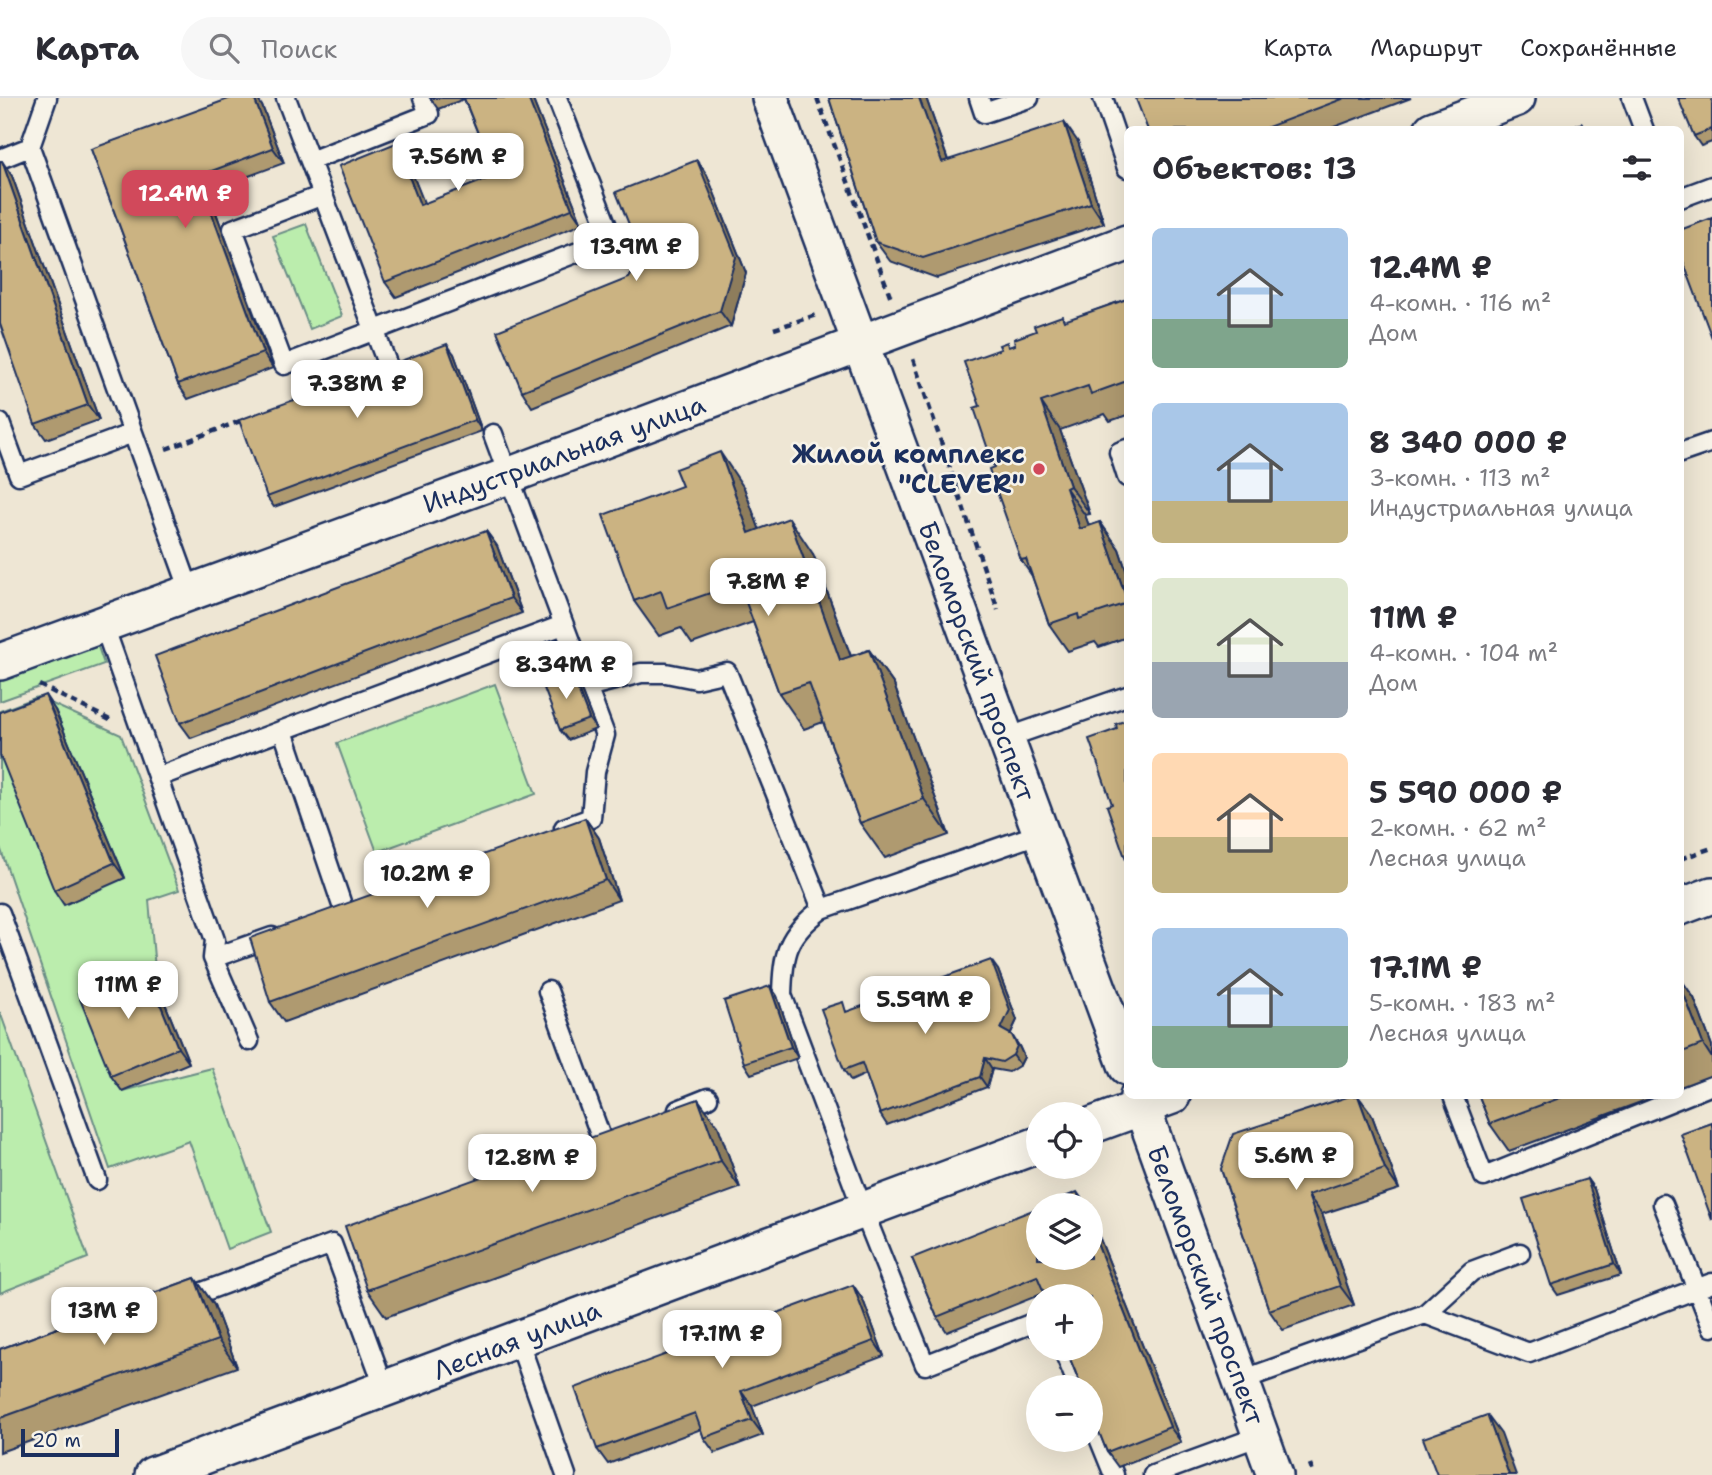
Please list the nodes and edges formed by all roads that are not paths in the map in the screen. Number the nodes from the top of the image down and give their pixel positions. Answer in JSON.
{"nodes":[{"id":1,"x":47,"y":98,"type":"edge"},
{"id":2,"x":286,"y":98,"type":"edge"},
{"id":3,"x":423,"y":98,"type":"edge"},
{"id":4,"x":557,"y":98,"type":"edge"},
{"id":5,"x":770,"y":98,"type":"edge"},
{"id":6,"x":979,"y":98,"type":"edge"},
{"id":7,"x":1029,"y":98,"type":"edge"},
{"id":8,"x":1103,"y":98,"type":"edge"},
{"id":9,"x":1517,"y":98,"type":"edge"},
{"id":10,"x":1632,"y":98,"type":"edge"},
{"id":11,"x":1475,"y":114,"type":"edge"},
{"id":12,"x":1443,"y":126,"type":"edge"},
{"id":13,"x":1642,"y":126,"type":"edge"},
{"id":14,"x":30,"y":148,"type":"junction"},
{"id":15,"x":0,"y":159,"type":"edge"},
{"id":16,"x":1124,"y":160,"type":"edge"},
{"id":17,"x":310,"y":161,"type":"junction"},
{"id":18,"x":1712,"y":186,"type":"edge"},
{"id":19,"x":323,"y":195,"type":"junction"},
{"id":20,"x":1684,"y":196,"type":"edge"},
{"id":21,"x":1124,"y":244,"type":"edge"},
{"id":22,"x":374,"y":330,"type":"junction"},
{"id":23,"x":860,"y":343,"type":"junction"},
{"id":24,"x":388,"y":366,"type":"edge"},
{"id":25,"x":0,"y":423,"type":"edge"},
{"id":26,"x":133,"y":433,"type":"junction"},
{"id":27,"x":493,"y":434,"type":"dead end"},
{"id":28,"x":1712,"y":442,"type":"edge"},
{"id":29,"x":1124,"y":450,"type":"edge"},
{"id":30,"x":1684,"y":452,"type":"edge"},
{"id":31,"x":1124,"y":468,"type":"edge"},
{"id":32,"x":508,"y":476,"type":"junction"},
{"id":33,"x":190,"y":591,"type":"junction"},
{"id":34,"x":103,"y":624,"type":"junction"},
{"id":35,"x":563,"y":625,"type":"junction"},
{"id":36,"x":0,"y":662,"type":"edge"},
{"id":37,"x":587,"y":687,"type":"junction"},
{"id":38,"x":1124,"y":697,"type":"edge"},
{"id":39,"x":283,"y":730,"type":"junction"},
{"id":40,"x":1006,"y":738,"type":"junction"},
{"id":41,"x":158,"y":777,"type":"junction"},
{"id":42,"x":552,"y":833,"type":"edge"},
{"id":43,"x":1041,"y":833,"type":"junction"},
{"id":44,"x":822,"y":909,"type":"junction"},
{"id":45,"x":344,"y":911,"type":"edge"},
{"id":46,"x":0,"y":914,"type":"edge"},
{"id":47,"x":292,"y":930,"type":"edge"},
{"id":48,"x":213,"y":958,"type":"junction"},
{"id":49,"x":548,"y":991,"type":"dead end"},
{"id":50,"x":249,"y":1041,"type":"dead end"},
{"id":51,"x":1124,"y":1059,"type":"edge"},
{"id":52,"x":1712,"y":1085,"type":"edge"},
{"id":53,"x":1684,"y":1096,"type":"edge"},
{"id":54,"x":708,"y":1098,"type":"dead end"},
{"id":55,"x":1151,"y":1099,"type":"edge"},
{"id":56,"x":1454,"y":1099,"type":"edge"},
{"id":57,"x":1677,"y":1099,"type":"edge"},
{"id":58,"x":661,"y":1117,"type":"edge"},
{"id":59,"x":1103,"y":1120,"type":"edge"},
{"id":60,"x":601,"y":1140,"type":"edge"},
{"id":61,"x":1026,"y":1150,"type":"edge"},
{"id":62,"x":97,"y":1180,"type":"dead end"},
{"id":63,"x":1663,"y":1204,"type":"dead end"},
{"id":64,"x":863,"y":1210,"type":"junction"},
{"id":65,"x":1520,"y":1253,"type":"dead end"},
{"id":66,"x":1705,"y":1286,"type":"edge"},
{"id":67,"x":166,"y":1305,"type":"edge"},
{"id":68,"x":1425,"y":1314,"type":"junction"},
{"id":69,"x":1026,"y":1326,"type":"edge"},
{"id":70,"x":1712,"y":1327,"type":"edge"},
{"id":71,"x":519,"y":1339,"type":"junction"},
{"id":72,"x":1239,"y":1381,"type":"junction"},
{"id":73,"x":385,"y":1389,"type":"junction"},
{"id":74,"x":1260,"y":1436,"type":"junction"},
{"id":75,"x":1103,"y":1448,"type":"edge"},
{"id":76,"x":1159,"y":1474,"type":"edge"},
{"id":77,"x":153,"y":1475,"type":"edge"},
{"id":78,"x":566,"y":1475,"type":"edge"},
{"id":79,"x":1114,"y":1475,"type":"edge"},
{"id":80,"x":1275,"y":1475,"type":"edge"}],
"edges":[{"from":1,"to":14,"type":"lane"},
{"from":2,"to":17,"type":"lane"},
{"from":3,"to":17,"type":"lane"},
{"from":4,"to":22,"type":"lane"},
{"from":5,"to":23,"type":"street","name":"Беломорский проспект"},
{"from":6,"to":7,"type":"lane"},
{"from":8,"to":16,"type":"lane"},
{"from":9,"to":11,"type":"street"},
{"from":10,"to":13,"type":"lane"},
{"from":11,"to":12,"type":"street"},
{"from":14,"to":15,"type":"lane"},
{"from":14,"to":26,"type":"lane"},
{"from":17,"to":19,"type":"lane"},
{"from":18,"to":20,"type":"lane"},
{"from":19,"to":22,"type":"lane"},
{"from":19,"to":22,"type":"lane"},
{"from":21,"to":23,"type":"street","name":"Индустриальная улица"},
{"from":22,"to":24,"type":"lane"},
{"from":23,"to":32,"type":"street","name":"Индустриальная улица"},
{"from":23,"to":40,"type":"street","name":"Беломорский проспект"},
{"from":25,"to":26,"type":"lane"},
{"from":26,"to":33,"type":"lane"},
{"from":27,"to":32,"type":"lane"},
{"from":28,"to":30,"type":"lane"},
{"from":29,"to":31,"type":"lane"},
{"from":32,"to":33,"type":"street","name":"Индустриальная улица"},
{"from":32,"to":35,"type":"lane"},
{"from":33,"to":34,"type":"street","name":"Индустриальная улица"},
{"from":34,"to":36,"type":"street","name":"Индустриальная улица"},
{"from":34,"to":41,"type":"lane"},
{"from":35,"to":37,"type":"lane"},
{"from":35,"to":39,"type":"lane"},
{"from":37,"to":42,"type":"lane"},
{"from":37,"to":44,"type":"lane"},
{"from":38,"to":40,"type":"lane"},
{"from":39,"to":41,"type":"lane"},
{"from":39,"to":45,"type":"lane"},
{"from":40,"to":43,"type":"street","name":"Беломорский проспект"},
{"from":41,"to":48,"type":"lane"},
{"from":43,"to":44,"type":"lane"},
{"from":43,"to":51,"type":"street","name":"Беломорский проспект"},
{"from":44,"to":64,"type":"lane"},
{"from":46,"to":62,"type":"lane"},
{"from":47,"to":48,"type":"lane"},
{"from":48,"to":50,"type":"lane"},
{"from":49,"to":60,"type":"lane"},
{"from":52,"to":53,"type":"lane"},
{"from":54,"to":58,"type":"lane"},
{"from":55,"to":59,"type":"street"},
{"from":55,"to":72,"type":"street","name":"Беломорский проспект"},
{"from":56,"to":57,"type":"lane"},
{"from":61,"to":64,"type":"street","name":"Лесная улица"},
{"from":63,"to":66,"type":"lane"},
{"from":64,"to":69,"type":"lane"},
{"from":64,"to":71,"type":"street","name":"Лесная улица"},
{"from":65,"to":68,"type":"lane"},
{"from":66,"to":68,"type":"lane"},
{"from":66,"to":70,"type":"lane"},
{"from":67,"to":73,"type":"lane"},
{"from":68,"to":72,"type":"lane"},
{"from":71,"to":73,"type":"street","name":"Лесная улица"},
{"from":71,"to":78,"type":"lane"},
{"from":72,"to":74,"type":"street","name":"Беломорский проспект"},
{"from":73,"to":77,"type":"street","name":"Лесная улица"},
{"from":74,"to":76,"type":"lane"},
{"from":74,"to":80,"type":"street","name":"Беломорский проспект"},
{"from":75,"to":79,"type":"lane"}]}
